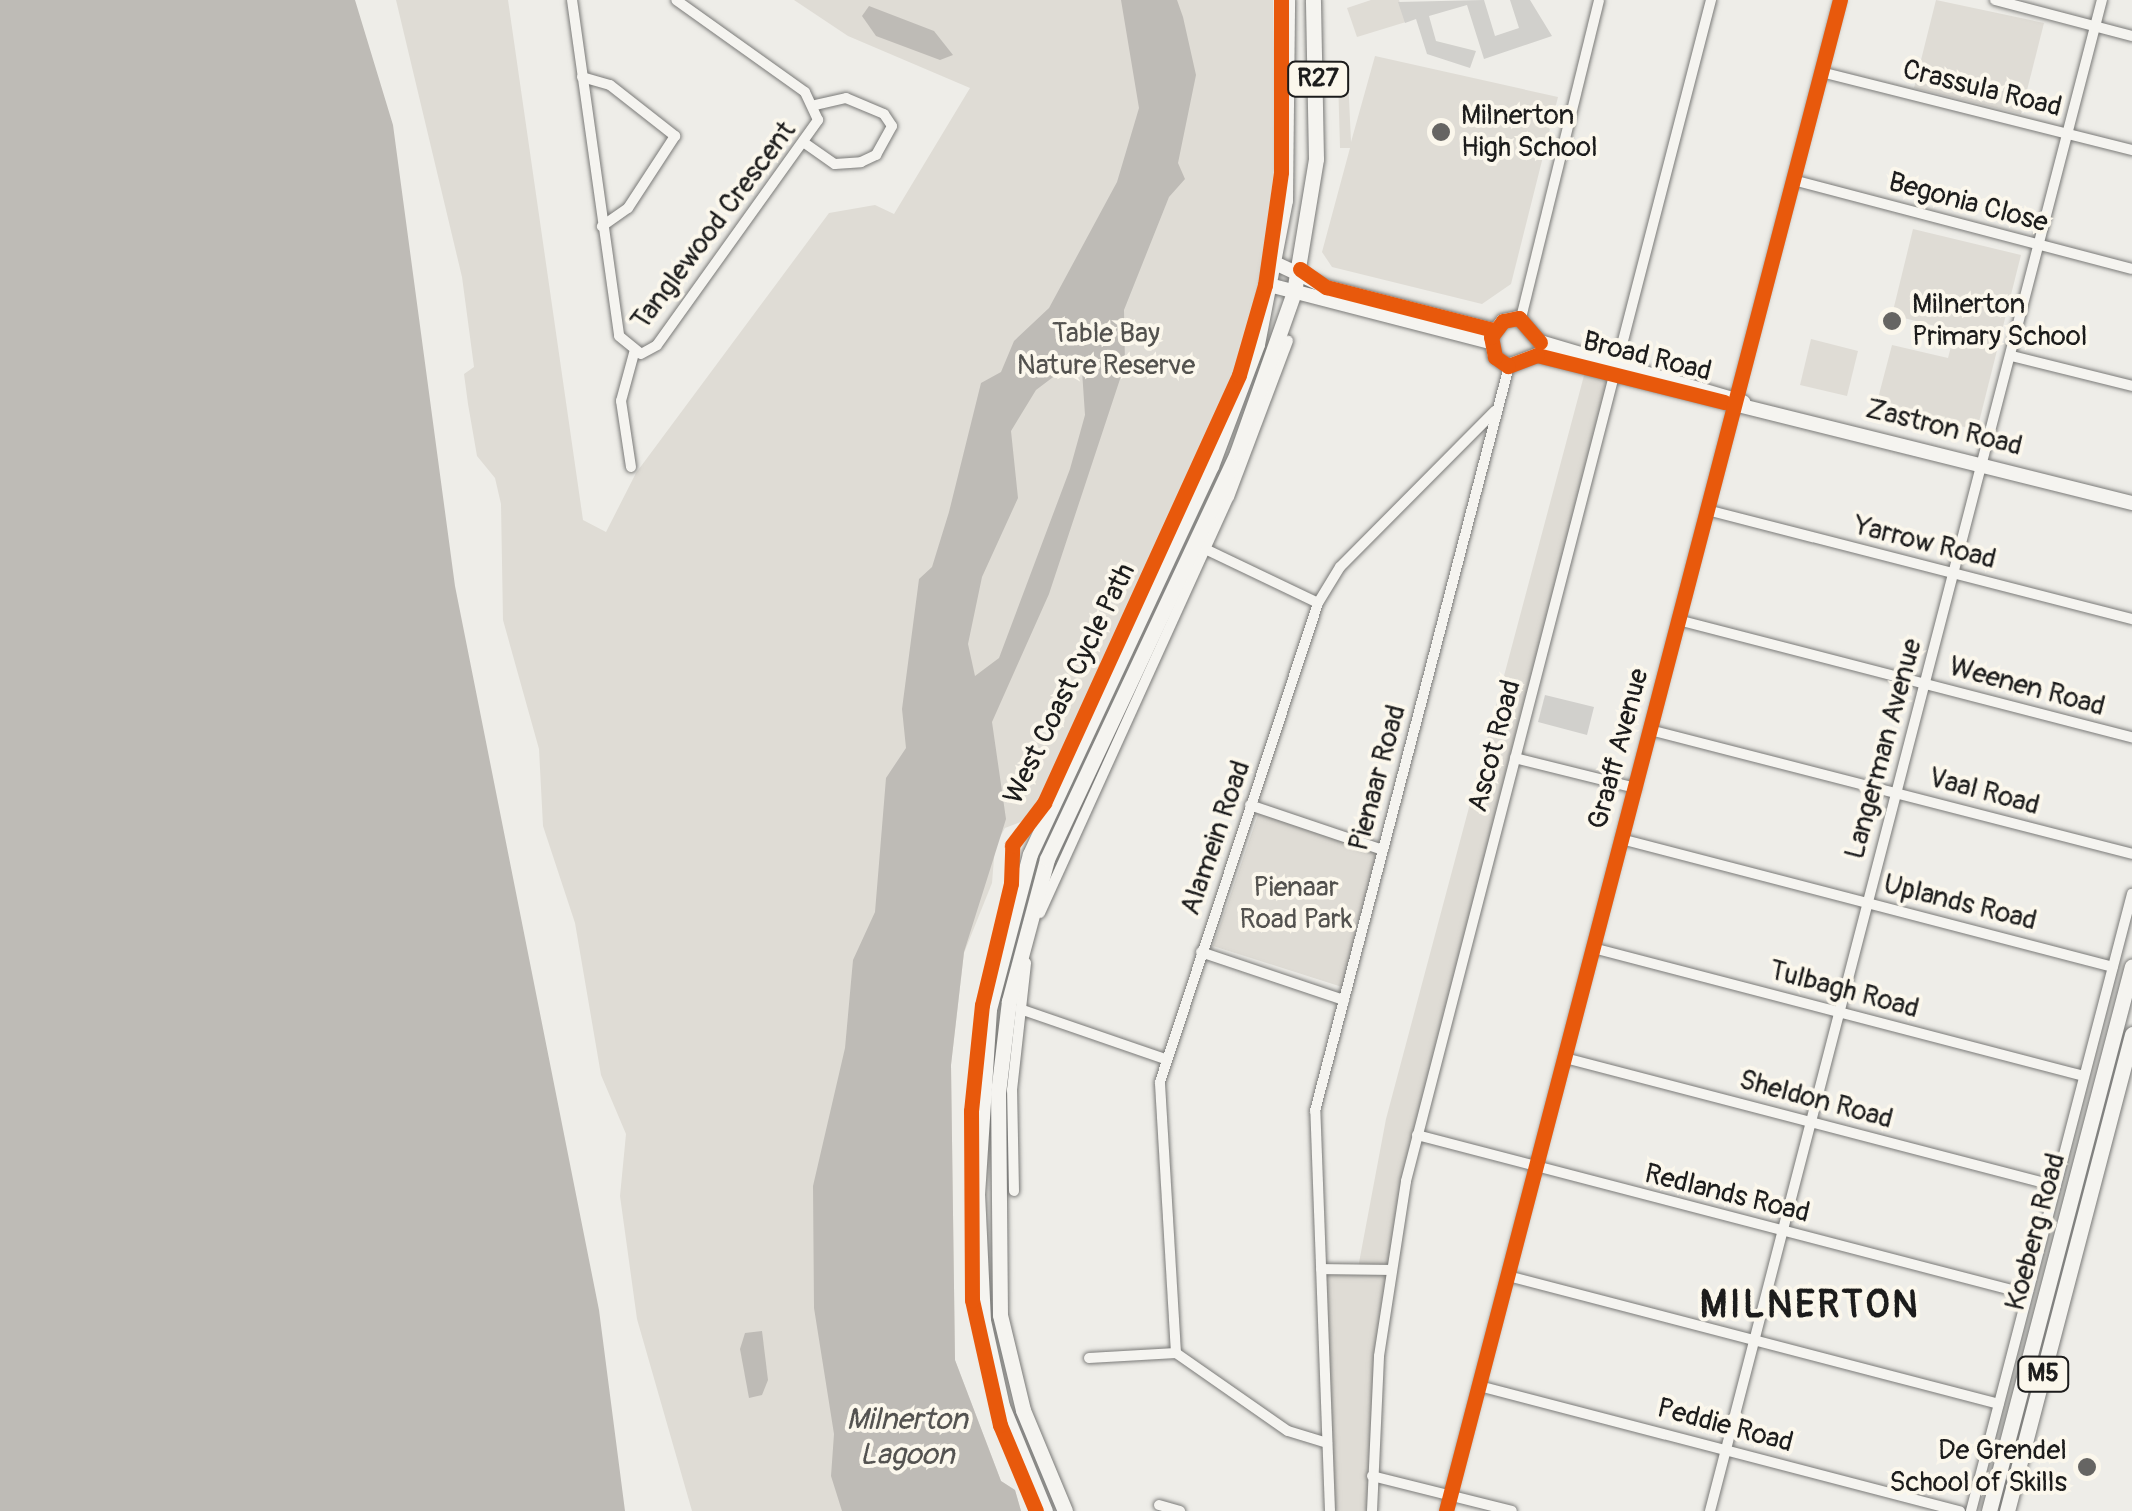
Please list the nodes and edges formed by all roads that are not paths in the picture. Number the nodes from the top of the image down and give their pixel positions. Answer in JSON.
{"nodes":[{"id":1,"x":572,"y":0,"type":"edge"},
{"id":2,"x":676,"y":0,"type":"edge"},
{"id":3,"x":1287,"y":0,"type":"edge"},
{"id":4,"x":1313,"y":0,"type":"edge"},
{"id":5,"x":1600,"y":0,"type":"edge"},
{"id":6,"x":1711,"y":0,"type":"edge"},
{"id":7,"x":1840,"y":0,"type":"edge"},
{"id":8,"x":1995,"y":0,"type":"edge"},
{"id":9,"x":2102,"y":0,"type":"edge"},
{"id":10,"x":2095,"y":26,"type":"junction"},
{"id":11,"x":2132,"y":36,"type":"edge"},
{"id":12,"x":1821,"y":72,"type":"junction"},
{"id":13,"x":582,"y":77,"type":"junction"},
{"id":14,"x":816,"y":105,"type":"junction"},
{"id":15,"x":2068,"y":133,"type":"junction"},
{"id":16,"x":806,"y":144,"type":"junction"},
{"id":17,"x":2132,"y":150,"type":"edge"},
{"id":18,"x":1792,"y":180,"type":"junction"},
{"id":19,"x":602,"y":226,"type":"junction"},
{"id":20,"x":2039,"y":244,"type":"junction"},
{"id":21,"x":1278,"y":264,"type":"junction"},
{"id":22,"x":1300,"y":269,"type":"junction"},
{"id":23,"x":2132,"y":269,"type":"edge"},
{"id":24,"x":1273,"y":286,"type":"junction"},
{"id":25,"x":1294,"y":292,"type":"junction"},
{"id":26,"x":1373,"y":306,"type":"junction"},
{"id":27,"x":1522,"y":318,"type":"junction"},
{"id":28,"x":1492,"y":336,"type":"junction"},
{"id":29,"x":1288,"y":341,"type":"dead end"},
{"id":30,"x":1539,"y":348,"type":"junction"},
{"id":31,"x":634,"y":353,"type":"junction"},
{"id":32,"x":2012,"y":356,"type":"junction"},
{"id":33,"x":1509,"y":366,"type":"junction"},
{"id":34,"x":1617,"y":369,"type":"junction"},
{"id":35,"x":2132,"y":386,"type":"edge"},
{"id":36,"x":1738,"y":401,"type":"junction"},
{"id":37,"x":1498,"y":408,"type":"junction"},
{"id":38,"x":1464,"y":444,"type":"junction"},
{"id":39,"x":1484,"y":460,"type":"junction"},
{"id":40,"x":1982,"y":464,"type":"junction"},
{"id":41,"x":631,"y":468,"type":"dead end"},
{"id":42,"x":2132,"y":503,"type":"edge"},
{"id":43,"x":1707,"y":510,"type":"junction"},
{"id":44,"x":1206,"y":549,"type":"junction"},
{"id":45,"x":1954,"y":573,"type":"junction"},
{"id":46,"x":1318,"y":604,"type":"junction"},
{"id":47,"x":2132,"y":618,"type":"edge"},
{"id":48,"x":1678,"y":620,"type":"junction"},
{"id":49,"x":1926,"y":684,"type":"junction"},
{"id":50,"x":1650,"y":730,"type":"junction"},
{"id":51,"x":2132,"y":738,"type":"edge"},
{"id":52,"x":1515,"y":758,"type":"junction"},
{"id":53,"x":1634,"y":788,"type":"junction"},
{"id":54,"x":1896,"y":793,"type":"junction"},
{"id":55,"x":1250,"y":805,"type":"junction"},
{"id":56,"x":1621,"y":839,"type":"junction"},
{"id":57,"x":1383,"y":850,"type":"junction"},
{"id":58,"x":2132,"y":854,"type":"edge"},
{"id":59,"x":2132,"y":894,"type":"edge"},
{"id":60,"x":1866,"y":902,"type":"junction"},
{"id":61,"x":1593,"y":948,"type":"junction"},
{"id":62,"x":1201,"y":952,"type":"junction"},
{"id":63,"x":2132,"y":966,"type":"edge"},
{"id":64,"x":2113,"y":967,"type":"junction"},
{"id":65,"x":1344,"y":1000,"type":"junction"},
{"id":66,"x":1020,"y":1008,"type":"junction"},
{"id":67,"x":1840,"y":1012,"type":"junction"},
{"id":68,"x":2132,"y":1034,"type":"edge"},
{"id":69,"x":1165,"y":1058,"type":"junction"},
{"id":70,"x":1565,"y":1058,"type":"junction"},
{"id":71,"x":2084,"y":1076,"type":"junction"},
{"id":72,"x":1810,"y":1122,"type":"junction"},
{"id":73,"x":1416,"y":1135,"type":"junction"},
{"id":74,"x":1536,"y":1168,"type":"junction"},
{"id":75,"x":2056,"y":1186,"type":"junction"},
{"id":76,"x":1014,"y":1191,"type":"dead end"},
{"id":77,"x":1780,"y":1230,"type":"junction"},
{"id":78,"x":1321,"y":1269,"type":"junction"},
{"id":79,"x":1389,"y":1270,"type":"junction"},
{"id":80,"x":1508,"y":1276,"type":"junction"},
{"id":81,"x":2027,"y":1294,"type":"junction"},
{"id":82,"x":1752,"y":1340,"type":"junction"},
{"id":83,"x":1176,"y":1353,"type":"junction"},
{"id":84,"x":1089,"y":1358,"type":"dead end"},
{"id":85,"x":1479,"y":1386,"type":"junction"},
{"id":86,"x":1998,"y":1404,"type":"junction"},
{"id":87,"x":1326,"y":1444,"type":"junction"},
{"id":88,"x":1726,"y":1450,"type":"junction"},
{"id":89,"x":1372,"y":1476,"type":"junction"},
{"id":90,"x":1450,"y":1495,"type":"junction"},
{"id":91,"x":1158,"y":1505,"type":"dead end"},
{"id":92,"x":1046,"y":1511,"type":"edge"},
{"id":93,"x":1065,"y":1511,"type":"edge"},
{"id":94,"x":1180,"y":1511,"type":"edge"},
{"id":95,"x":1330,"y":1511,"type":"edge"},
{"id":96,"x":1372,"y":1511,"type":"edge"},
{"id":97,"x":1446,"y":1511,"type":"edge"},
{"id":98,"x":1512,"y":1511,"type":"edge"},
{"id":99,"x":1710,"y":1511,"type":"edge"},
{"id":100,"x":1960,"y":1511,"type":"edge"},
{"id":101,"x":1971,"y":1511,"type":"edge"},
{"id":102,"x":1989,"y":1511,"type":"edge"},
{"id":103,"x":2006,"y":1511,"type":"edge"}],
"edges":[{"from":1,"to":13,"type":"street","name":"Tanglewood Crescent"},
{"from":2,"to":14,"type":"street","name":"Tanglewood Crescent"},
{"from":3,"to":21,"type":"main road","number":"R27"},
{"from":4,"to":22,"type":"main road","number":"R27"},
{"from":5,"to":27,"type":"street"},
{"from":6,"to":34,"type":"street","name":"Ascot Road"},
{"from":7,"to":12,"type":"street","name":"Graaff Avenue"},
{"from":8,"to":10,"type":"street"},
{"from":9,"to":10,"type":"street","name":"Langerman Avenue"},
{"from":10,"to":11,"type":"street"},
{"from":10,"to":15,"type":"street","name":"Langerman Avenue"},
{"from":12,"to":15,"type":"street","name":"Crassula Road"},
{"from":12,"to":18,"type":"street","name":"Graaff Avenue"},
{"from":13,"to":19,"type":"street","name":"Tanglewood Crescent"},
{"from":13,"to":19,"type":"street"},
{"from":14,"to":16,"type":"street","name":"Tanglewood Crescent"},
{"from":14,"to":16,"type":"street"},
{"from":15,"to":17,"type":"street","name":"Crassula Road"},
{"from":15,"to":20,"type":"street","name":"Langerman Avenue"},
{"from":16,"to":31,"type":"street","name":"Tanglewood Crescent"},
{"from":18,"to":20,"type":"street","name":"Begonia Close"},
{"from":18,"to":36,"type":"street","name":"Graaff Avenue"},
{"from":19,"to":31,"type":"street","name":"Tanglewood Crescent"},
{"from":20,"to":23,"type":"street","name":"Begonia Close"},
{"from":20,"to":32,"type":"street","name":"Langerman Avenue"},
{"from":21,"to":22,"type":"street"},
{"from":21,"to":24,"type":"main road","number":"R27"},
{"from":22,"to":25,"type":"main road","number":"R27"},
{"from":22,"to":26,"type":"street"},
{"from":24,"to":25,"type":"street"},
{"from":24,"to":92,"type":"main road","number":"R27"},
{"from":25,"to":26,"type":"street"},
{"from":25,"to":93,"type":"main road","number":"R27"},
{"from":26,"to":28,"type":"street"},
{"from":27,"to":28,"type":"street"},
{"from":27,"to":30,"type":"street"},
{"from":28,"to":33,"type":"street"},
{"from":29,"to":44,"type":"street"},
{"from":30,"to":33,"type":"street"},
{"from":30,"to":34,"type":"street","name":"Broad Road"},
{"from":31,"to":41,"type":"street"},
{"from":32,"to":35,"type":"street"},
{"from":32,"to":40,"type":"street","name":"Langerman Avenue"},
{"from":33,"to":37,"type":"street","name":"Pienaar Road"},
{"from":34,"to":36,"type":"street","name":"Broad Road"},
{"from":34,"to":52,"type":"street","name":"Ascot Road"},
{"from":36,"to":40,"type":"street","name":"Zastron Road"},
{"from":36,"to":43,"type":"street","name":"Graaff Avenue"},
{"from":37,"to":38,"type":"street","name":"Alamein Road"},
{"from":37,"to":39,"type":"street","name":"Pienaar Road"},
{"from":38,"to":39,"type":"street"},
{"from":38,"to":46,"type":"street","name":"Alamein Road"},
{"from":39,"to":57,"type":"street","name":"Pienaar Road"},
{"from":40,"to":42,"type":"street","name":"Zastron Road"},
{"from":40,"to":45,"type":"street","name":"Langerman Avenue"},
{"from":43,"to":45,"type":"street","name":"Yarrow Road"},
{"from":43,"to":48,"type":"street","name":"Graaff Avenue"},
{"from":44,"to":46,"type":"street"},
{"from":44,"to":66,"type":"street"},
{"from":45,"to":47,"type":"street","name":"Yarrow Road"},
{"from":45,"to":49,"type":"street","name":"Langerman Avenue"},
{"from":46,"to":55,"type":"street","name":"Alamein Road"},
{"from":48,"to":49,"type":"street","name":"Weenen Road"},
{"from":48,"to":50,"type":"street","name":"Graaff Avenue"},
{"from":49,"to":51,"type":"street","name":"Weenen Road"},
{"from":49,"to":54,"type":"street","name":"Langerman Avenue"},
{"from":50,"to":53,"type":"street","name":"Graaff Avenue"},
{"from":50,"to":54,"type":"street","name":"Vaal Road"},
{"from":52,"to":53,"type":"street"},
{"from":52,"to":73,"type":"street","name":"Ascot Road"},
{"from":53,"to":56,"type":"street","name":"Graaff Avenue"},
{"from":54,"to":58,"type":"street","name":"Vaal Road"},
{"from":54,"to":60,"type":"street","name":"Langerman Avenue"},
{"from":55,"to":57,"type":"street"},
{"from":55,"to":62,"type":"street","name":"Alamein Road"},
{"from":56,"to":60,"type":"street","name":"Uplands Road"},
{"from":56,"to":61,"type":"street","name":"Graaff Avenue"},
{"from":57,"to":65,"type":"street","name":"Pienaar Road"},
{"from":59,"to":64,"type":"street"},
{"from":60,"to":64,"type":"street","name":"Uplands Road"},
{"from":60,"to":67,"type":"street","name":"Langerman Avenue"},
{"from":61,"to":67,"type":"street","name":"Tulbagh Road"},
{"from":61,"to":70,"type":"street","name":"Graaff Avenue"},
{"from":62,"to":65,"type":"street"},
{"from":62,"to":69,"type":"street","name":"Alamein Road"},
{"from":63,"to":102,"type":"main road","name":"Koeberg Road","number":"M5"},
{"from":64,"to":71,"type":"street"},
{"from":65,"to":78,"type":"street","name":"Pienaar Road"},
{"from":66,"to":69,"type":"street"},
{"from":66,"to":76,"type":"street"},
{"from":67,"to":71,"type":"street","name":"Tulbagh Road"},
{"from":67,"to":72,"type":"street","name":"Langerman Avenue"},
{"from":68,"to":103,"type":"main road","name":"Koeberg Road","number":"M5"},
{"from":69,"to":83,"type":"street","name":"Alamein Road"},
{"from":70,"to":72,"type":"street","name":"Sheldon Road"},
{"from":70,"to":74,"type":"street","name":"Graaff Avenue"},
{"from":71,"to":75,"type":"street"},
{"from":72,"to":75,"type":"street","name":"Sheldon Road"},
{"from":72,"to":77,"type":"street","name":"Langerman Avenue"},
{"from":73,"to":74,"type":"street","name":"Redlands Road"},
{"from":73,"to":79,"type":"street","name":"Ascot Road"},
{"from":74,"to":77,"type":"street","name":"Redlands Road"},
{"from":74,"to":80,"type":"street","name":"Graaff Avenue"},
{"from":75,"to":81,"type":"street"},
{"from":77,"to":81,"type":"street","name":"Redlands Road"},
{"from":77,"to":82,"type":"street","name":"Langerman Avenue"},
{"from":78,"to":79,"type":"street"},
{"from":78,"to":87,"type":"street","name":"Pienaar Road"},
{"from":79,"to":89,"type":"street","name":"Ascot Road"},
{"from":80,"to":82,"type":"street"},
{"from":80,"to":85,"type":"street","name":"Graaff Avenue"},
{"from":81,"to":86,"type":"street"},
{"from":82,"to":86,"type":"street"},
{"from":82,"to":88,"type":"street","name":"Langerman Avenue"},
{"from":83,"to":84,"type":"street"},
{"from":83,"to":87,"type":"street"},
{"from":85,"to":88,"type":"street","name":"Peddie Road"},
{"from":85,"to":90,"type":"street","name":"Graaff Avenue"},
{"from":86,"to":101,"type":"street"},
{"from":87,"to":95,"type":"street","name":"Pienaar Road"},
{"from":88,"to":99,"type":"street","name":"Langerman Avenue"},
{"from":88,"to":100,"type":"street","name":"Peddie Road"},
{"from":89,"to":90,"type":"street"},
{"from":89,"to":96,"type":"street","name":"Ascot Road"},
{"from":90,"to":97,"type":"street","name":"Graaff Avenue"},
{"from":90,"to":98,"type":"street"},
{"from":91,"to":94,"type":"street"}]}
